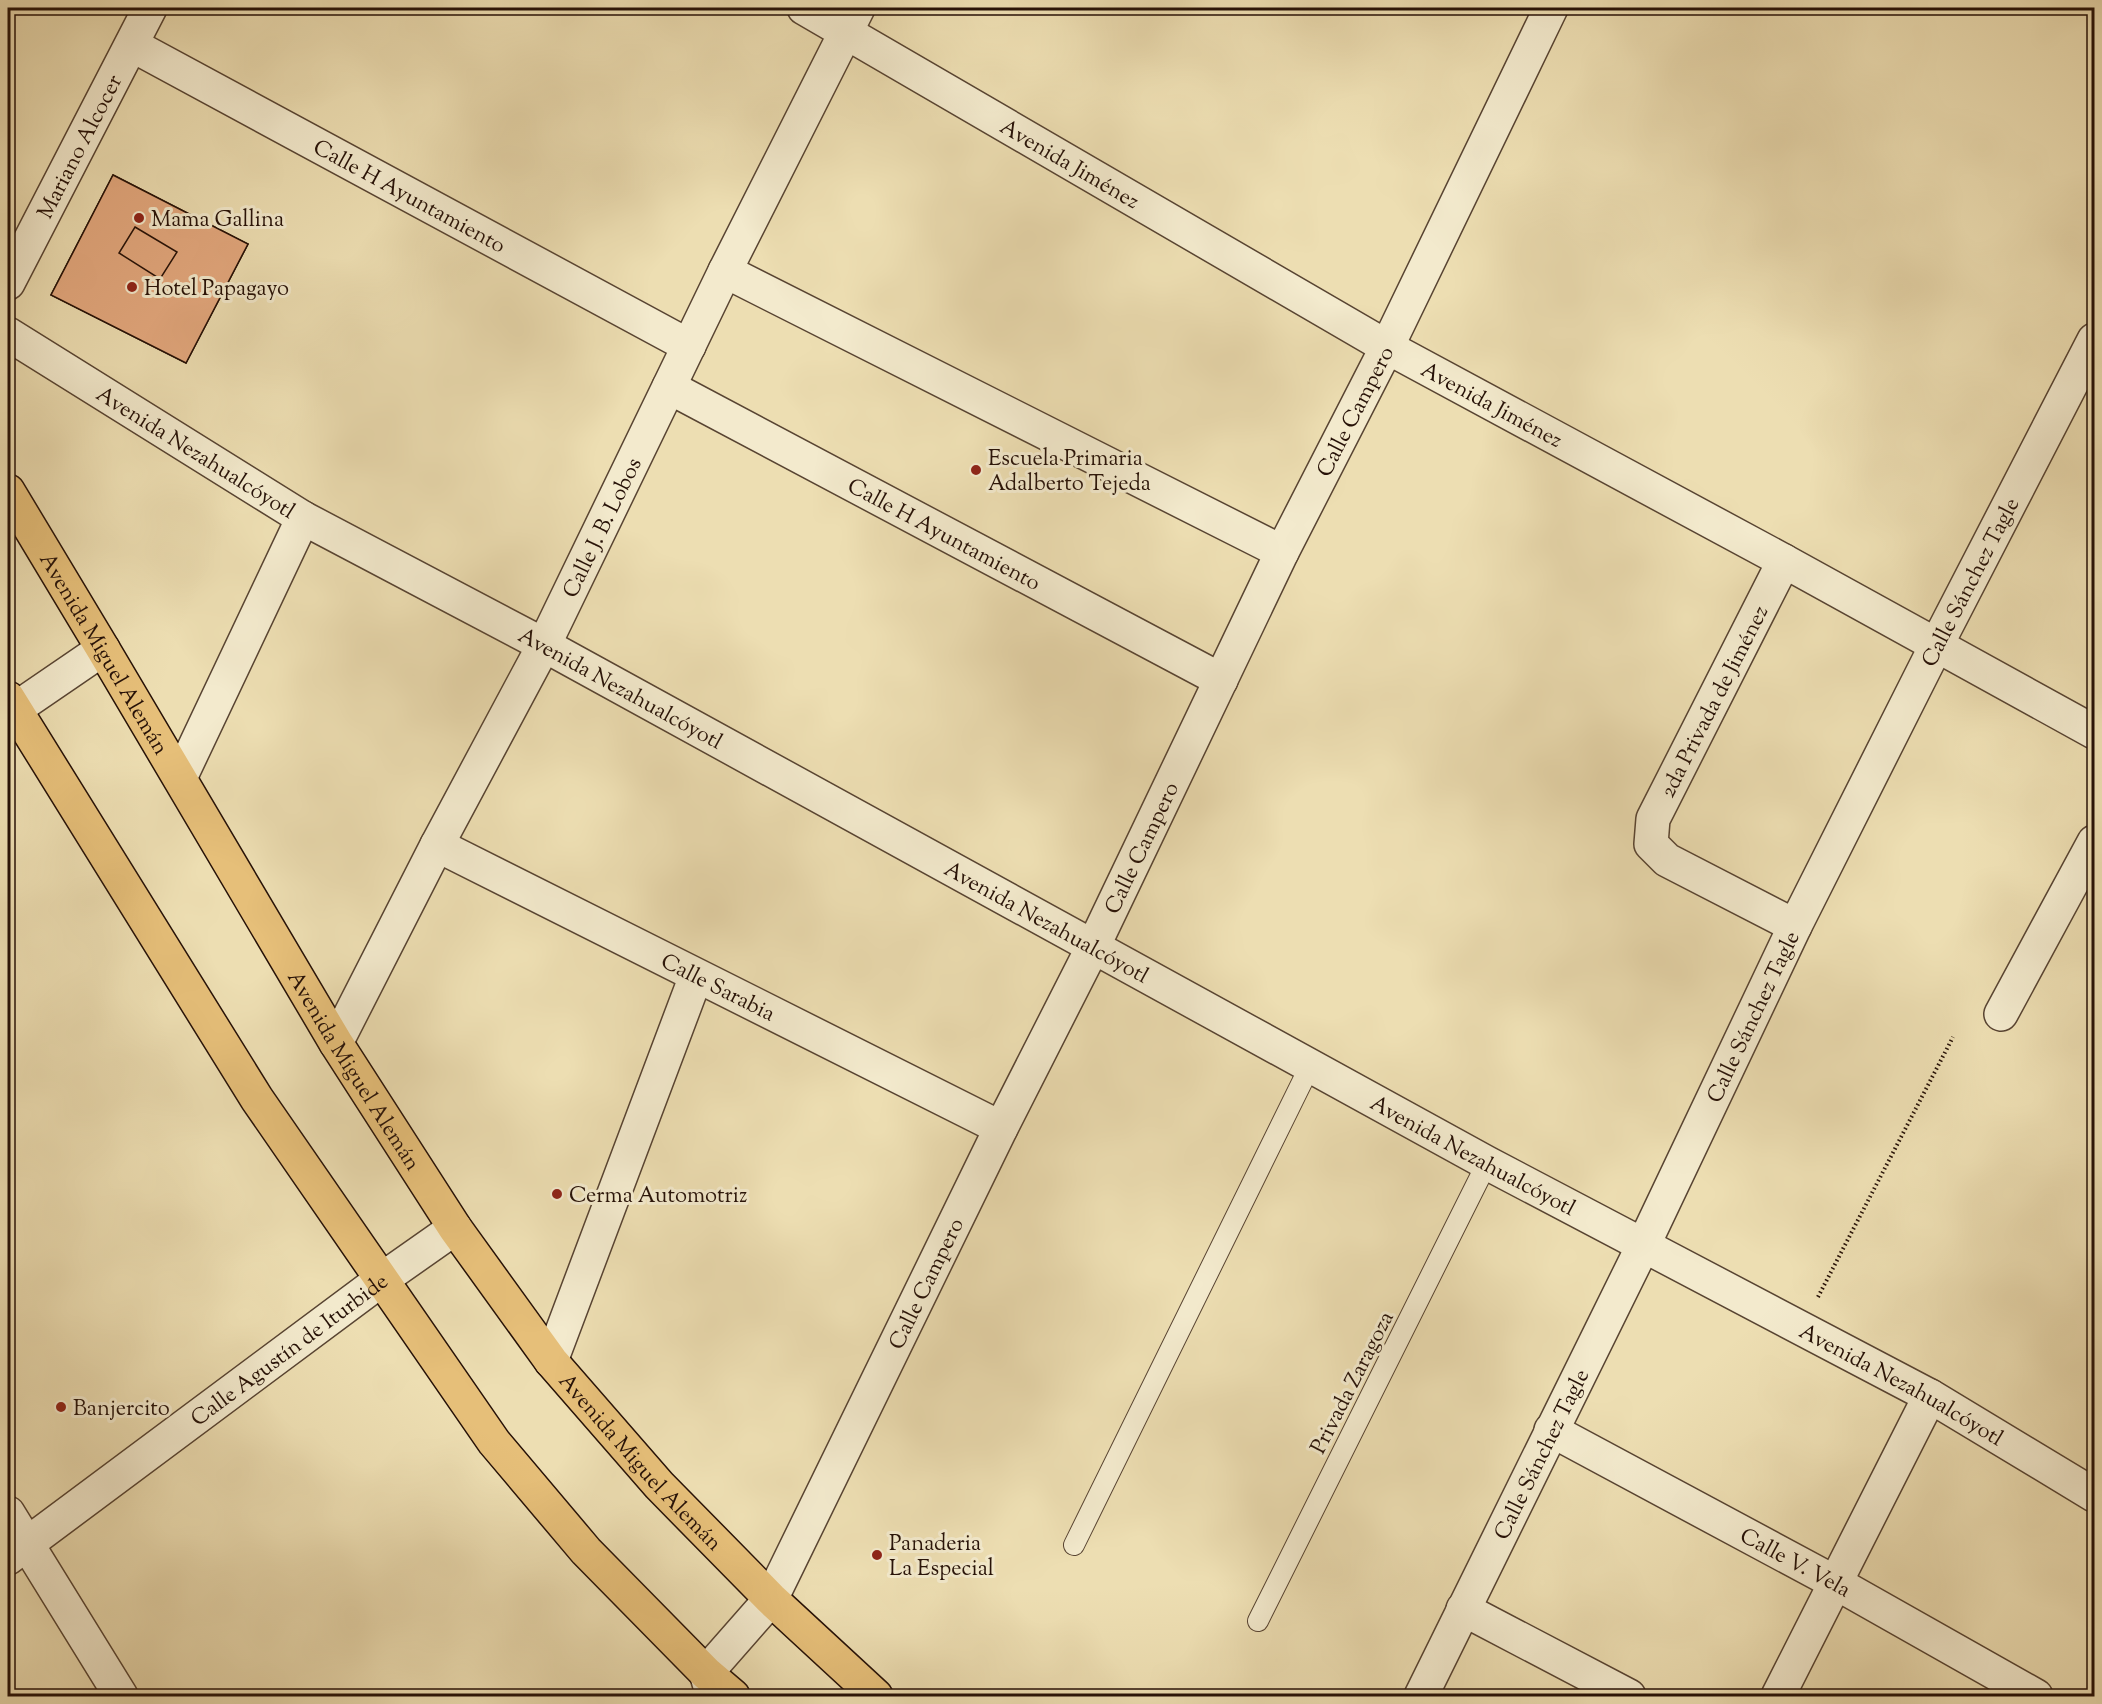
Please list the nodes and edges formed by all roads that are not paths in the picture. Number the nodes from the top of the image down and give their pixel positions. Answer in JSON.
{"nodes":[{"id":1,"x":150,"y":8,"type":"edge"},
{"id":2,"x":804,"y":8,"type":"edge"},
{"id":3,"x":1551,"y":8,"type":"edge"},
{"id":4,"x":852,"y":19,"type":"edge"},
{"id":5,"x":132,"y":45,"type":"junction"},
{"id":6,"x":726,"y":271,"type":"junction"},
{"id":7,"x":8,"y":283,"type":"edge"},
{"id":8,"x":8,"y":334,"type":"edge"},
{"id":9,"x":2094,"y":340,"type":"edge"},
{"id":10,"x":689,"y":345,"type":"junction"},
{"id":11,"x":1387,"y":347,"type":"junction"},
{"id":12,"x":669,"y":387,"type":"junction"},
{"id":13,"x":8,"y":492,"type":"edge"},
{"id":14,"x":303,"y":518,"type":"junction"},
{"id":15,"x":1282,"y":552,"type":"junction"},
{"id":16,"x":1784,"y":561,"type":"junction"},
{"id":17,"x":1937,"y":644,"type":"junction"},
{"id":18,"x":544,"y":645,"type":"junction"},
{"id":19,"x":103,"y":649,"type":"junction"},
{"id":20,"x":1221,"y":680,"type":"junction"},
{"id":21,"x":10,"y":707,"type":"edge"},
{"id":22,"x":2094,"y":732,"type":"edge"},
{"id":23,"x":180,"y":778,"type":"junction"},
{"id":24,"x":2094,"y":842,"type":"edge"},
{"id":25,"x":437,"y":845,"type":"junction"},
{"id":26,"x":1795,"y":926,"type":"junction"},
{"id":27,"x":1093,"y":947,"type":"junction"},
{"id":28,"x":696,"y":976,"type":"junction"},
{"id":29,"x":2001,"y":1014,"type":"dead end"},
{"id":30,"x":336,"y":1043,"type":"junction"},
{"id":31,"x":1310,"y":1066,"type":"junction"},
{"id":32,"x":1001,"y":1128,"type":"junction"},
{"id":33,"x":1487,"y":1164,"type":"junction"},
{"id":34,"x":455,"y":1228,"type":"junction"},
{"id":35,"x":1643,"y":1246,"type":"junction"},
{"id":36,"x":381,"y":1280,"type":"junction"},
{"id":37,"x":551,"y":1361,"type":"junction"},
{"id":38,"x":1930,"y":1396,"type":"junction"},
{"id":39,"x":1551,"y":1430,"type":"junction"},
{"id":40,"x":2094,"y":1495,"type":"edge"},
{"id":41,"x":8,"y":1513,"type":"edge"},
{"id":42,"x":1074,"y":1545,"type":"dead end"},
{"id":43,"x":17,"y":1551,"type":"edge"},
{"id":44,"x":1836,"y":1583,"type":"junction"},
{"id":45,"x":771,"y":1599,"type":"junction"},
{"id":46,"x":1463,"y":1609,"type":"junction"},
{"id":47,"x":1258,"y":1621,"type":"dead end"},
{"id":48,"x":710,"y":1684,"type":"edge"},
{"id":49,"x":121,"y":1696,"type":"edge"},
{"id":50,"x":733,"y":1696,"type":"edge"},
{"id":51,"x":876,"y":1696,"type":"edge"},
{"id":52,"x":1421,"y":1696,"type":"edge"},
{"id":53,"x":1629,"y":1696,"type":"edge"},
{"id":54,"x":1778,"y":1696,"type":"edge"},
{"id":55,"x":2036,"y":1696,"type":"edge"}],
"edges":[{"from":1,"to":5,"type":"street","name":"Mariano Alcocer"},
{"from":2,"to":4,"type":"street","name":"Avenida Jiménez"},
{"from":3,"to":11,"type":"street","name":"Calle Campero"},
{"from":4,"to":6,"type":"street","name":"Calle J. B. Lobos"},
{"from":4,"to":11,"type":"street","name":"Avenida Jiménez"},
{"from":5,"to":7,"type":"street","name":"Mariano Alcocer"},
{"from":5,"to":10,"type":"street","name":"Calle H Ayuntamiento"},
{"from":6,"to":10,"type":"street","name":"Calle J. B. Lobos"},
{"from":6,"to":15,"type":"street"},
{"from":8,"to":14,"type":"street","name":"Avenida Nezahualcóyotl"},
{"from":9,"to":17,"type":"street","name":"Calle Sánchez Tagle"},
{"from":10,"to":12,"type":"street","name":"Calle J. B. Lobos"},
{"from":11,"to":15,"type":"street","name":"Calle Campero"},
{"from":11,"to":16,"type":"street","name":"Avenida Jiménez"},
{"from":12,"to":18,"type":"street","name":"Calle J. B. Lobos"},
{"from":12,"to":20,"type":"street","name":"Calle H Ayuntamiento"},
{"from":13,"to":19,"type":"main road","name":"Avenida Miguel Alemán"},
{"from":14,"to":18,"type":"street","name":"Avenida Nezahualcóyotl"},
{"from":14,"to":23,"type":"street"},
{"from":15,"to":20,"type":"street","name":"Calle Campero"},
{"from":16,"to":17,"type":"street","name":"Avenida Jiménez"},
{"from":16,"to":26,"type":"street","name":"2da Privada de Jiménez"},
{"from":17,"to":22,"type":"street","name":"Avenida Jiménez"},
{"from":17,"to":26,"type":"street","name":"Calle Sánchez Tagle"},
{"from":18,"to":25,"type":"street","name":"Calle J. B. Lobos"},
{"from":18,"to":27,"type":"street","name":"Avenida Nezahualcóyotl"},
{"from":19,"to":21,"type":"street"},
{"from":19,"to":23,"type":"main road","name":"Avenida Miguel Alemán"},
{"from":20,"to":27,"type":"street","name":"Calle Campero"},
{"from":21,"to":36,"type":"main road"},
{"from":23,"to":30,"type":"main road","name":"Avenida Miguel Alemán"},
{"from":24,"to":29,"type":"street"},
{"from":25,"to":28,"type":"street","name":"Calle Sarabia"},
{"from":25,"to":30,"type":"street","name":"Calle J. B. Lobos"},
{"from":26,"to":35,"type":"street","name":"Calle Sánchez Tagle"},
{"from":27,"to":31,"type":"street","name":"Avenida Nezahualcóyotl"},
{"from":27,"to":32,"type":"street","name":"Calle Campero"},
{"from":28,"to":32,"type":"street","name":"Calle Sarabia"},
{"from":28,"to":37,"type":"street"},
{"from":30,"to":34,"type":"main road","name":"Avenida Miguel Alemán"},
{"from":31,"to":33,"type":"street","name":"Avenida Nezahualcóyotl"},
{"from":31,"to":42,"type":"lane"},
{"from":32,"to":45,"type":"street","name":"Calle Campero"},
{"from":33,"to":35,"type":"street","name":"Avenida Nezahualcóyotl"},
{"from":33,"to":47,"type":"lane","name":"Privada Zaragoza"},
{"from":34,"to":36,"type":"street","name":"Calle Agustín de Iturbide"},
{"from":34,"to":37,"type":"main road","name":"Avenida Miguel Alemán"},
{"from":35,"to":38,"type":"street","name":"Avenida Nezahualcóyotl"},
{"from":35,"to":39,"type":"street","name":"Calle Sánchez Tagle"},
{"from":36,"to":43,"type":"street","name":"Calle Agustín de Iturbide"},
{"from":36,"to":48,"type":"main road"},
{"from":37,"to":45,"type":"main road","name":"Avenida Miguel Alemán"},
{"from":38,"to":40,"type":"street","name":"Avenida Nezahualcóyotl"},
{"from":38,"to":44,"type":"street"},
{"from":39,"to":44,"type":"street","name":"Calle V. Vela"},
{"from":39,"to":46,"type":"street","name":"Calle Sánchez Tagle"},
{"from":41,"to":43,"type":"street"},
{"from":43,"to":49,"type":"street"},
{"from":44,"to":54,"type":"street"},
{"from":44,"to":55,"type":"street","name":"Calle V. Vela"},
{"from":45,"to":48,"type":"street","name":"Calle Campero"},
{"from":45,"to":51,"type":"main road","name":"Avenida Miguel Alemán"},
{"from":46,"to":52,"type":"street","name":"Calle Sánchez Tagle"},
{"from":46,"to":53,"type":"street"},
{"from":48,"to":50,"type":"main road"}]}
